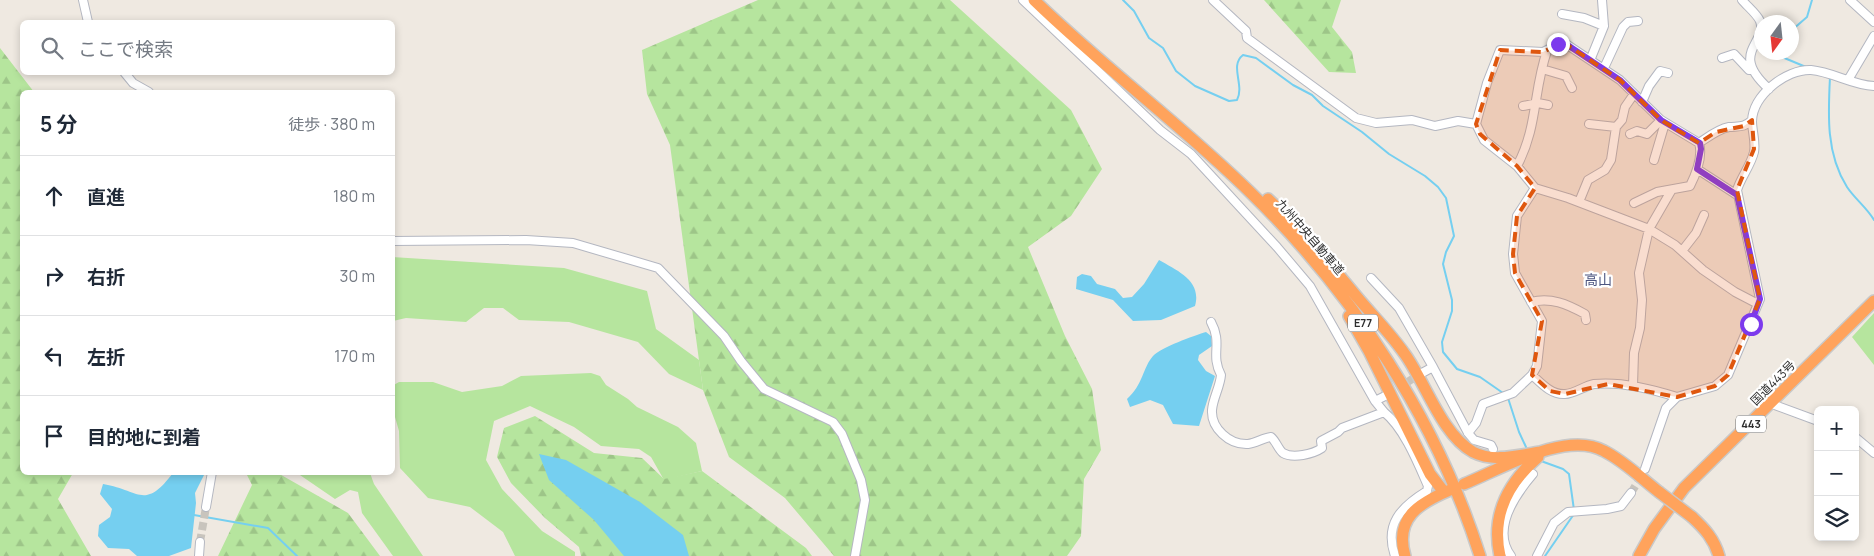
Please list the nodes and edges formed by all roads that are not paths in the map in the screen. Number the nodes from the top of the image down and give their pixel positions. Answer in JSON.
{"nodes":[{"id":1,"x":83,"y":0,"type":"edge"},
{"id":2,"x":1023,"y":0,"type":"edge"},
{"id":3,"x":1034,"y":0,"type":"edge"},
{"id":4,"x":1042,"y":0,"type":"edge"},
{"id":5,"x":1213,"y":0,"type":"edge"},
{"id":6,"x":1602,"y":0,"type":"edge"},
{"id":7,"x":1742,"y":0,"type":"edge"},
{"id":8,"x":1850,"y":0,"type":"edge"},
{"id":9,"x":1562,"y":14,"type":"dead end"},
{"id":10,"x":88,"y":20,"type":"edge"},
{"id":11,"x":1638,"y":21,"type":"dead end"},
{"id":12,"x":1874,"y":22,"type":"edge"},
{"id":13,"x":1604,"y":26,"type":"junction"},
{"id":14,"x":1874,"y":36,"type":"edge"},
{"id":15,"x":1547,"y":51,"type":"junction"},
{"id":16,"x":1590,"y":58,"type":"junction"},
{"id":17,"x":1722,"y":58,"type":"dead end"},
{"id":18,"x":1604,"y":68,"type":"junction"},
{"id":19,"x":1542,"y":69,"type":"junction"},
{"id":20,"x":1752,"y":70,"type":"junction"},
{"id":21,"x":1668,"y":73,"type":"dead end"},
{"id":22,"x":127,"y":75,"type":"edge"},
{"id":23,"x":1848,"y":80,"type":"junction"},
{"id":24,"x":1874,"y":86,"type":"edge"},
{"id":25,"x":1572,"y":88,"type":"dead end"},
{"id":26,"x":1769,"y":89,"type":"junction"},
{"id":27,"x":146,"y":90,"type":"edge"},
{"id":28,"x":1634,"y":94,"type":"junction"},
{"id":29,"x":1642,"y":102,"type":"junction"},
{"id":30,"x":1538,"y":103,"type":"junction"},
{"id":31,"x":1548,"y":105,"type":"dead end"},
{"id":32,"x":1523,"y":106,"type":"dead end"},
{"id":33,"x":1752,"y":120,"type":"junction"},
{"id":34,"x":1663,"y":121,"type":"junction"},
{"id":35,"x":1476,"y":124,"type":"junction"},
{"id":36,"x":1589,"y":124,"type":"dead end"},
{"id":37,"x":1616,"y":127,"type":"junction"},
{"id":38,"x":1185,"y":132,"type":"junction"},
{"id":39,"x":1630,"y":134,"type":"dead end"},
{"id":40,"x":1700,"y":143,"type":"junction"},
{"id":41,"x":1654,"y":160,"type":"dead end"},
{"id":42,"x":1517,"y":166,"type":"junction"},
{"id":43,"x":1697,"y":169,"type":"junction"},
{"id":44,"x":1252,"y":186,"type":"junction"},
{"id":45,"x":1535,"y":188,"type":"junction"},
{"id":46,"x":1671,"y":191,"type":"junction"},
{"id":47,"x":1737,"y":195,"type":"junction"},
{"id":48,"x":1579,"y":202,"type":"junction"},
{"id":49,"x":1634,"y":203,"type":"dead end"},
{"id":50,"x":1704,"y":215,"type":"dead end"},
{"id":51,"x":1649,"y":228,"type":"junction"},
{"id":52,"x":395,"y":241,"type":"edge"},
{"id":53,"x":1682,"y":251,"type":"junction"},
{"id":54,"x":1370,"y":278,"type":"dead end"},
{"id":55,"x":1874,"y":301,"type":"edge"},
{"id":56,"x":1531,"y":302,"type":"junction"},
{"id":57,"x":1758,"y":304,"type":"junction"},
{"id":58,"x":1586,"y":320,"type":"dead end"},
{"id":59,"x":1211,"y":322,"type":"dead end"},
{"id":60,"x":1433,"y":368,"type":"junction"},
{"id":61,"x":1422,"y":373,"type":"tunnel mouth"},
{"id":62,"x":1532,"y":375,"type":"junction"},
{"id":63,"x":1634,"y":386,"type":"junction"},
{"id":64,"x":1385,"y":396,"type":"tunnel mouth"},
{"id":65,"x":1677,"y":397,"type":"junction"},
{"id":66,"x":1375,"y":401,"type":"junction"},
{"id":67,"x":1772,"y":404,"type":"junction"},
{"id":68,"x":1384,"y":412,"type":"junction"},
{"id":69,"x":1814,"y":420,"type":"edge"},
{"id":70,"x":1468,"y":433,"type":"junction"},
{"id":71,"x":1859,"y":441,"type":"edge"},
{"id":72,"x":1493,"y":449,"type":"dead end"},
{"id":73,"x":1544,"y":451,"type":"junction"},
{"id":74,"x":1874,"y":453,"type":"edge"},
{"id":75,"x":1646,"y":469,"type":"tunnel mouth"},
{"id":76,"x":1533,"y":474,"type":"dead end"},
{"id":77,"x":212,"y":475,"type":"edge"},
{"id":78,"x":1464,"y":484,"type":"dead end"},
{"id":79,"x":1632,"y":493,"type":"tunnel mouth"},
{"id":80,"x":206,"y":508,"type":"tunnel mouth"},
{"id":81,"x":200,"y":542,"type":"tunnel mouth"},
{"id":82,"x":199,"y":556,"type":"edge"},
{"id":83,"x":855,"y":556,"type":"edge"},
{"id":84,"x":1395,"y":556,"type":"edge"},
{"id":85,"x":1405,"y":556,"type":"edge"},
{"id":86,"x":1480,"y":556,"type":"edge"},
{"id":87,"x":1486,"y":556,"type":"edge"},
{"id":88,"x":1500,"y":556,"type":"edge"},
{"id":89,"x":1511,"y":556,"type":"edge"},
{"id":90,"x":1537,"y":556,"type":"edge"},
{"id":91,"x":1639,"y":556,"type":"edge"},
{"id":92,"x":1719,"y":556,"type":"edge"}],
"edges":[{"from":1,"to":10,"type":"street"},
{"from":2,"to":66,"type":"street"},
{"from":3,"to":38,"type":"highway","name":"九州中央自動車道","number":"E77"},
{"from":4,"to":44,"type":"highway","name":"九州中央自動車道","number":"E77"},
{"from":5,"to":35,"type":"street"},
{"from":6,"to":13,"type":"street"},
{"from":7,"to":20,"type":"street"},
{"from":8,"to":12,"type":"street"},
{"from":9,"to":13,"type":"street"},
{"from":11,"to":18,"type":"street"},
{"from":13,"to":16,"type":"street"},
{"from":14,"to":23,"type":"street"},
{"from":15,"to":16,"type":"street"},
{"from":15,"to":19,"type":"street"},
{"from":15,"to":35,"type":"street"},
{"from":16,"to":18,"type":"street"},
{"from":17,"to":20,"type":"street"},
{"from":18,"to":28,"type":"street"},
{"from":19,"to":25,"type":"street"},
{"from":19,"to":30,"type":"street"},
{"from":20,"to":26,"type":"street"},
{"from":21,"to":29,"type":"street"},
{"from":22,"to":27,"type":"street"},
{"from":23,"to":24,"type":"street"},
{"from":23,"to":26,"type":"street"},
{"from":26,"to":33,"type":"street"},
{"from":28,"to":29,"type":"street"},
{"from":28,"to":37,"type":"street"},
{"from":29,"to":34,"type":"street"},
{"from":30,"to":31,"type":"street"},
{"from":30,"to":32,"type":"street"},
{"from":30,"to":42,"type":"street"},
{"from":33,"to":40,"type":"street"},
{"from":33,"to":47,"type":"street"},
{"from":34,"to":39,"type":"street"},
{"from":34,"to":40,"type":"street"},
{"from":34,"to":41,"type":"street"},
{"from":35,"to":42,"type":"street"},
{"from":36,"to":37,"type":"street"},
{"from":37,"to":48,"type":"street"},
{"from":38,"to":85,"type":"highway"},
{"from":38,"to":86,"type":"highway","name":"九州中央自動車道","number":"E77"},
{"from":40,"to":43,"type":"street"},
{"from":42,"to":45,"type":"street"},
{"from":43,"to":46,"type":"street"},
{"from":43,"to":47,"type":"street"},
{"from":44,"to":73,"type":"highway"},
{"from":44,"to":87,"type":"highway","name":"九州中央自動車道","number":"E77"},
{"from":45,"to":48,"type":"street"},
{"from":45,"to":56,"type":"street"},
{"from":46,"to":49,"type":"street"},
{"from":46,"to":51,"type":"street"},
{"from":47,"to":57,"type":"street"},
{"from":48,"to":51,"type":"street"},
{"from":50,"to":53,"type":"street"},
{"from":51,"to":53,"type":"street"},
{"from":51,"to":63,"type":"street"},
{"from":52,"to":83,"type":"street"},
{"from":53,"to":57,"type":"street"},
{"from":54,"to":60,"type":"street"},
{"from":55,"to":67,"type":"highway","name":"国道443号","number":"443"},
{"from":56,"to":58,"type":"street"},
{"from":56,"to":62,"type":"street"},
{"from":57,"to":65,"type":"street"},
{"from":59,"to":68,"type":"street"},
{"from":60,"to":61,"type":"street"},
{"from":60,"to":70,"type":"street"},
{"from":62,"to":63,"type":"street"},
{"from":62,"to":70,"type":"street"},
{"from":63,"to":65,"type":"street"},
{"from":64,"to":66,"type":"street"},
{"from":65,"to":75,"type":"street"},
{"from":66,"to":68,"type":"street"},
{"from":67,"to":69,"type":"street"},
{"from":67,"to":91,"type":"highway","name":"国道443号","number":"443"},
{"from":68,"to":84,"type":"street"},
{"from":70,"to":72,"type":"street"},
{"from":71,"to":74,"type":"street"},
{"from":73,"to":78,"type":"highway"},
{"from":73,"to":88,"type":"highway"},
{"from":73,"to":92,"type":"highway","bridge":true},
{"from":76,"to":89,"type":"street"},
{"from":77,"to":80,"type":"street"},
{"from":79,"to":90,"type":"street"},
{"from":81,"to":82,"type":"street"}]}
